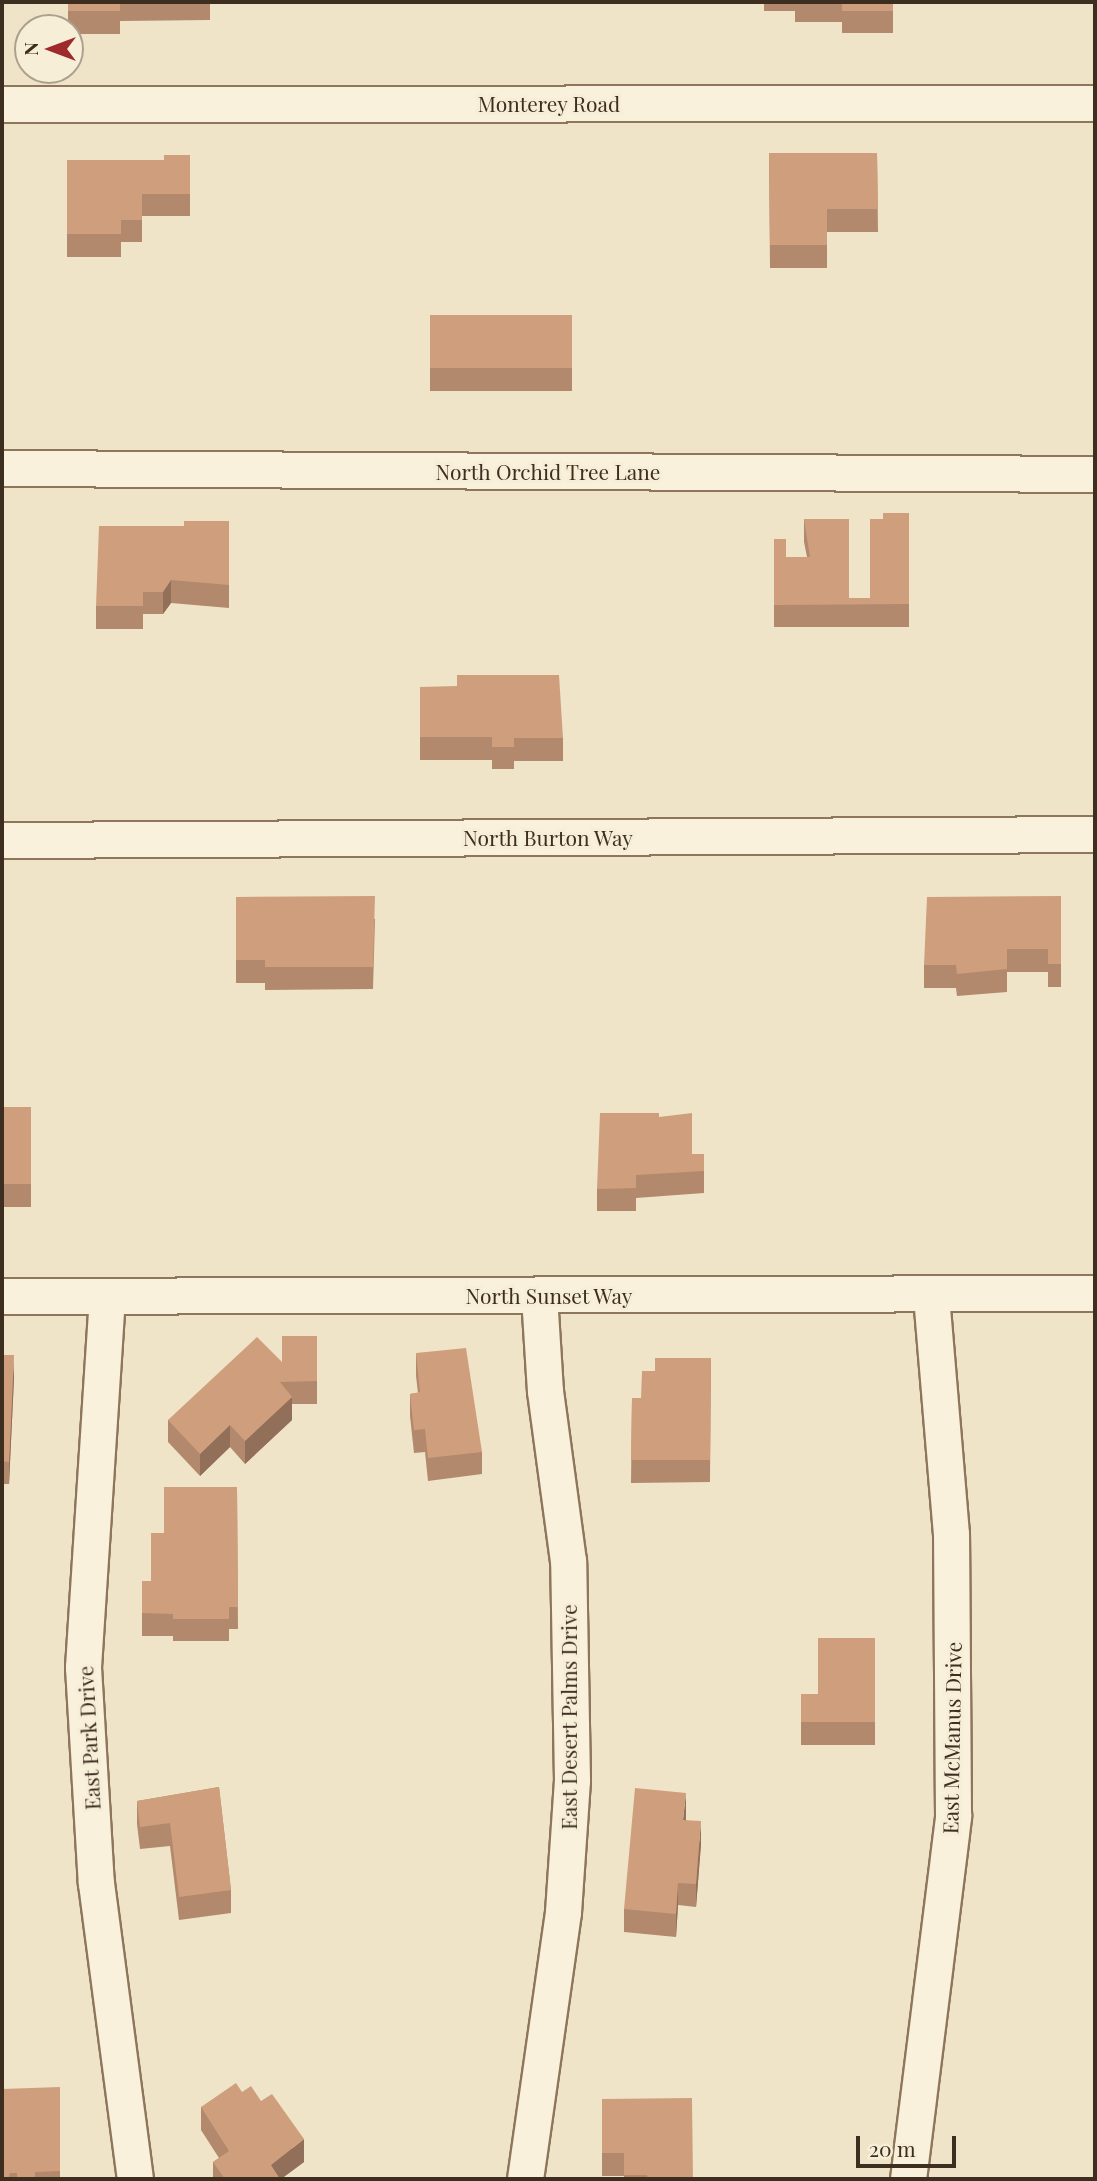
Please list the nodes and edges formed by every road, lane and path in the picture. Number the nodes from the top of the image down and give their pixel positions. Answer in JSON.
{"nodes":[{"id":1,"x":1095,"y":103,"type":"edge"},
{"id":2,"x":2,"y":104,"type":"edge"},
{"id":3,"x":2,"y":468,"type":"edge"},
{"id":4,"x":1095,"y":474,"type":"edge"},
{"id":5,"x":1095,"y":834,"type":"edge"},
{"id":6,"x":2,"y":840,"type":"edge"},
{"id":7,"x":1095,"y":1293,"type":"edge"},
{"id":8,"x":931,"y":1294,"type":"junction"},
{"id":9,"x":539,"y":1295,"type":"junction"},
{"id":10,"x":2,"y":1296,"type":"edge"},
{"id":11,"x":107,"y":1296,"type":"junction"},
{"id":12,"x":135,"y":2179,"type":"edge"},
{"id":13,"x":525,"y":2179,"type":"edge"},
{"id":14,"x":908,"y":2179,"type":"edge"}],
"edges":[{"from":1,"to":2,"type":"street","name":"Monterey Road"},
{"from":3,"to":4,"type":"street","name":"North Orchid Tree Lane"},
{"from":5,"to":6,"type":"street","name":"North Burton Way"},
{"from":7,"to":8,"type":"street","name":"North Sunset Way"},
{"from":8,"to":9,"type":"street","name":"North Sunset Way"},
{"from":8,"to":14,"type":"street","name":"East McManus Drive"},
{"from":9,"to":11,"type":"street","name":"North Sunset Way"},
{"from":9,"to":13,"type":"street","name":"East Desert Palms Drive"},
{"from":10,"to":11,"type":"street","name":"North Sunset Way"},
{"from":11,"to":12,"type":"street","name":"East Park Drive"}]}
